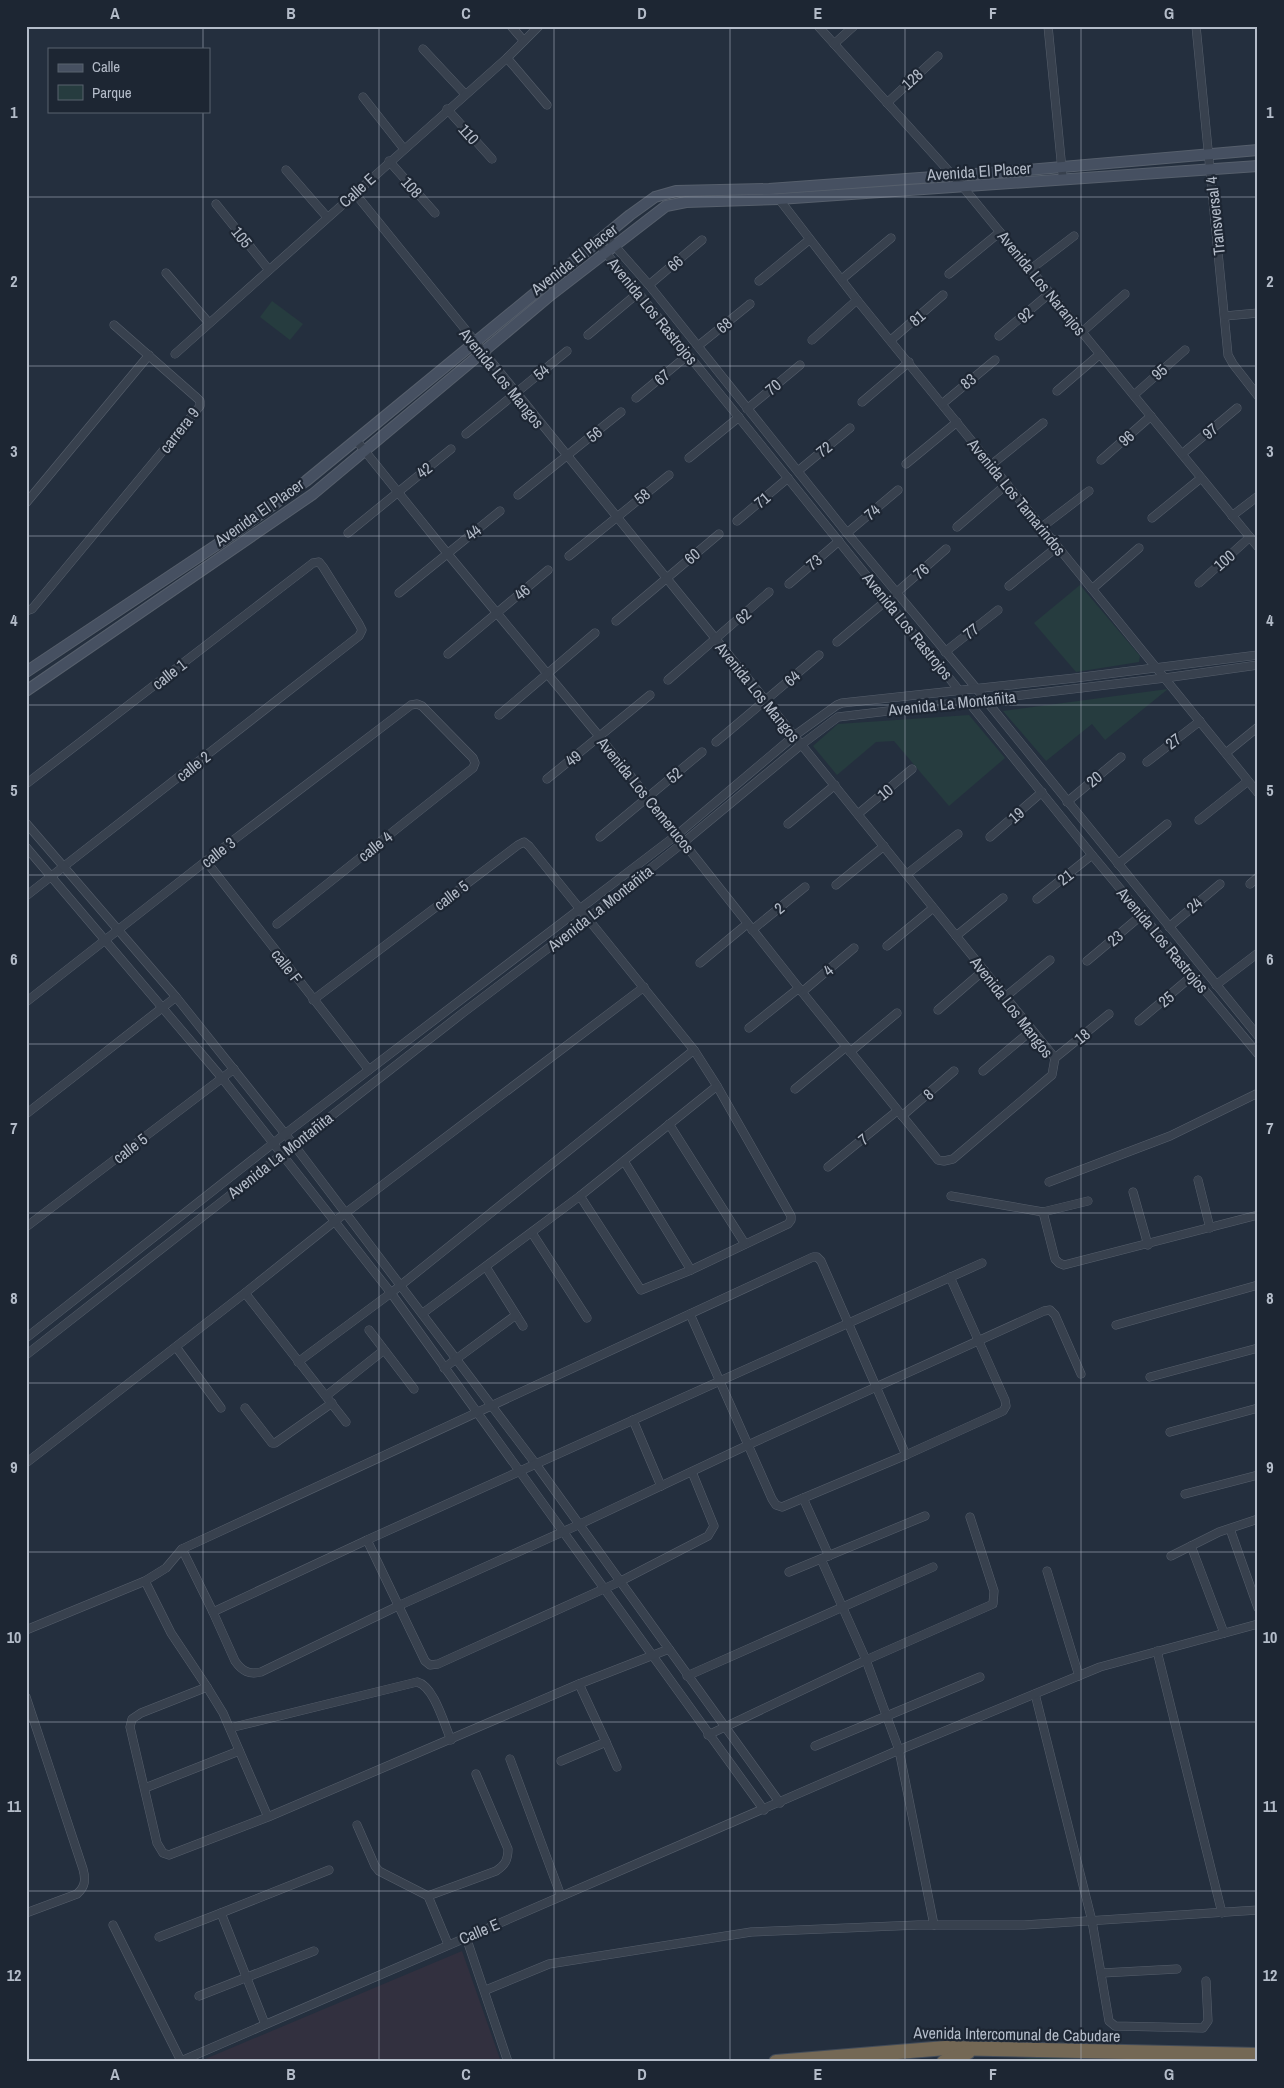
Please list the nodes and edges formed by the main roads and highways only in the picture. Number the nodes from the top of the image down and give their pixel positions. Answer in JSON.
{"nodes":[{"id":1,"x":974,"y":2050,"type":"junction"},
{"id":2,"x":1258,"y":2055,"type":"edge"},
{"id":3,"x":835,"y":2060,"type":"edge"},
{"id":4,"x":776,"y":2062,"type":"edge"},
{"id":5,"x":944,"y":2062,"type":"edge"}],
"edges":[{"from":1,"to":2,"type":"highway","name":"Avenida Intercomunal de Cabudare"},
{"from":1,"to":3,"type":"highway","name":"Avenida Intercomunal de Cabudare"},
{"from":1,"to":5,"type":"highway"},
{"from":3,"to":4,"type":"highway","name":"Avenida Intercomunal de Cabudare"}]}
